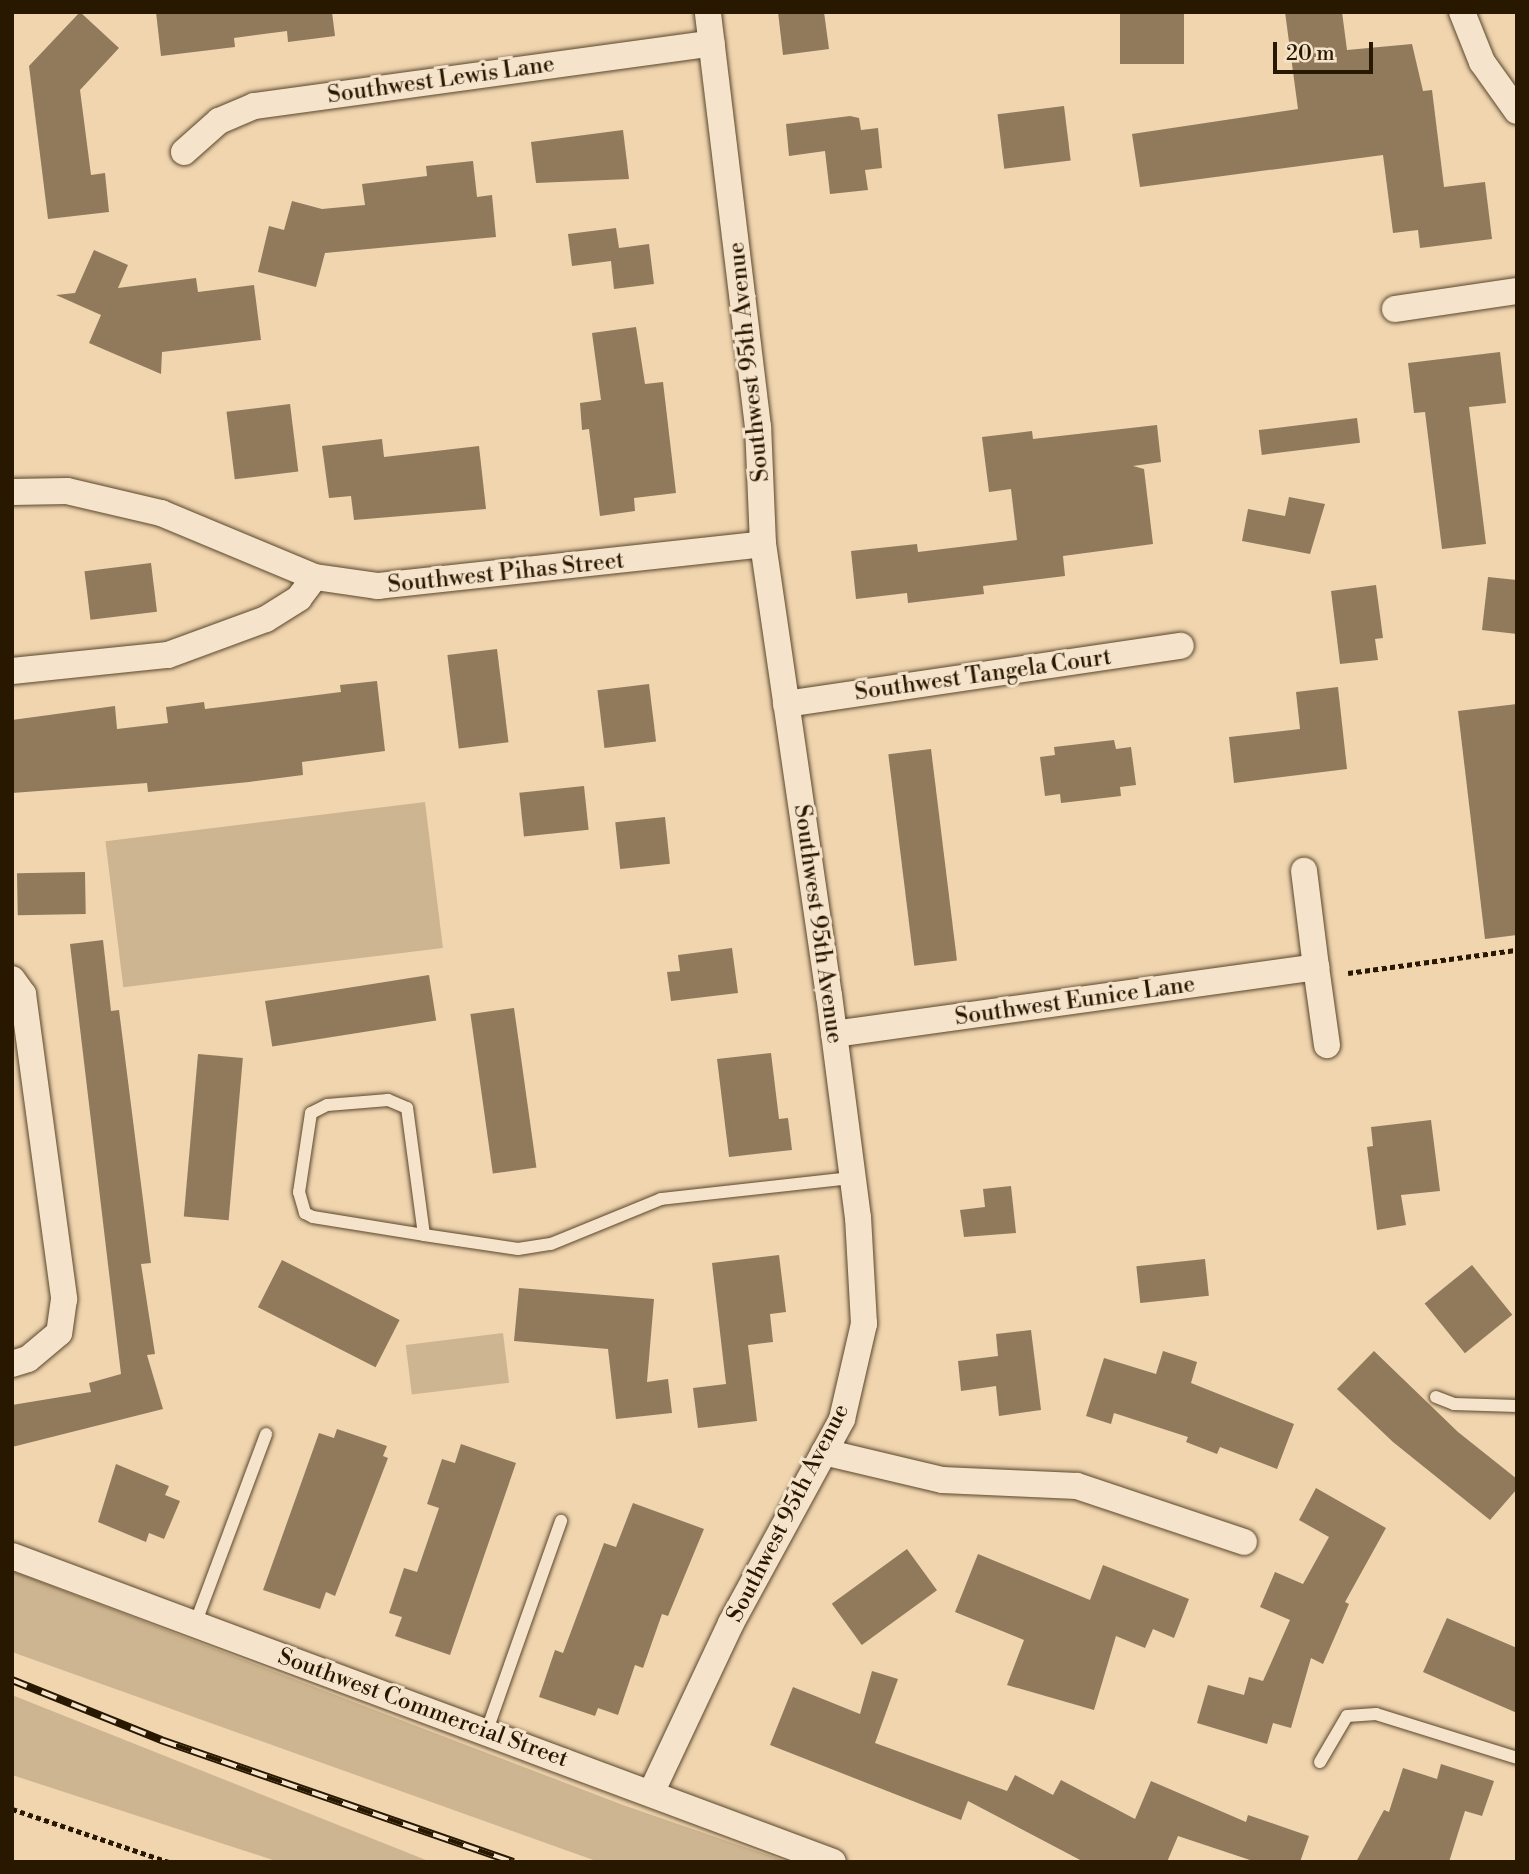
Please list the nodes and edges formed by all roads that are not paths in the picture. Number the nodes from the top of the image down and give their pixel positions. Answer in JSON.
{"nodes":[{"id":1,"x":708,"y":12,"type":"edge"},
{"id":2,"x":1462,"y":12,"type":"edge"},
{"id":3,"x":712,"y":43,"type":"junction"},
{"id":4,"x":1517,"y":111,"type":"edge"},
{"id":5,"x":184,"y":152,"type":"dead end"},
{"id":6,"x":1517,"y":291,"type":"edge"},
{"id":7,"x":1395,"y":309,"type":"dead end"},
{"id":8,"x":12,"y":492,"type":"edge"},
{"id":9,"x":763,"y":544,"type":"junction"},
{"id":10,"x":315,"y":578,"type":"junction"},
{"id":11,"x":1181,"y":646,"type":"dead end"},
{"id":12,"x":12,"y":671,"type":"edge"},
{"id":13,"x":786,"y":705,"type":"junction"},
{"id":14,"x":1304,"y":871,"type":"dead end"},
{"id":15,"x":1316,"y":967,"type":"junction"},
{"id":16,"x":12,"y":979,"type":"edge"},
{"id":17,"x":834,"y":1034,"type":"junction"},
{"id":18,"x":1327,"y":1045,"type":"dead end"},
{"id":19,"x":852,"y":1178,"type":"junction"},
{"id":20,"x":424,"y":1235,"type":"junction"},
{"id":21,"x":12,"y":1364,"type":"edge"},
{"id":22,"x":1436,"y":1397,"type":"dead end"},
{"id":23,"x":1517,"y":1406,"type":"edge"},
{"id":24,"x":266,"y":1434,"type":"dead end"},
{"id":25,"x":824,"y":1452,"type":"junction"},
{"id":26,"x":561,"y":1521,"type":"dead end"},
{"id":27,"x":1244,"y":1542,"type":"dead end"},
{"id":28,"x":12,"y":1556,"type":"edge"},
{"id":29,"x":194,"y":1628,"type":"junction"},
{"id":30,"x":487,"y":1730,"type":"junction"},
{"id":31,"x":1517,"y":1758,"type":"edge"},
{"id":32,"x":1320,"y":1762,"type":"dead end"},
{"id":33,"x":652,"y":1791,"type":"junction"},
{"id":34,"x":833,"y":1862,"type":"edge"}],
"edges":[{"from":1,"to":3,"type":"street","name":"Southwest 95th Avenue"},
{"from":2,"to":4,"type":"street"},
{"from":3,"to":5,"type":"street","name":"Southwest Lewis Lane"},
{"from":3,"to":9,"type":"street","name":"Southwest 95th Avenue"},
{"from":6,"to":7,"type":"street"},
{"from":8,"to":10,"type":"street","name":"Southwest Pihas Street"},
{"from":9,"to":10,"type":"street","name":"Southwest Pihas Street"},
{"from":9,"to":13,"type":"street","name":"Southwest 95th Avenue"},
{"from":10,"to":12,"type":"street"},
{"from":11,"to":13,"type":"street","name":"Southwest Tangela Court"},
{"from":13,"to":17,"type":"street","name":"Southwest 95th Avenue"},
{"from":14,"to":15,"type":"street"},
{"from":15,"to":17,"type":"street","name":"Southwest Eunice Lane"},
{"from":15,"to":18,"type":"street"},
{"from":16,"to":21,"type":"street"},
{"from":17,"to":19,"type":"street","name":"Southwest 95th Avenue"},
{"from":19,"to":20,"type":"lane"},
{"from":19,"to":25,"type":"street","name":"Southwest 95th Avenue"},
{"from":20,"to":20,"type":"lane"},
{"from":22,"to":23,"type":"lane"},
{"from":24,"to":29,"type":"lane"},
{"from":25,"to":27,"type":"street"},
{"from":25,"to":33,"type":"street","name":"Southwest 95th Avenue"},
{"from":26,"to":30,"type":"lane"},
{"from":28,"to":29,"type":"street","name":"Southwest Commercial Street"},
{"from":29,"to":30,"type":"street","name":"Southwest Commercial Street"},
{"from":30,"to":33,"type":"street","name":"Southwest Commercial Street"},
{"from":31,"to":32,"type":"lane"},
{"from":33,"to":34,"type":"street","name":"Southwest Commercial Street"}]}
